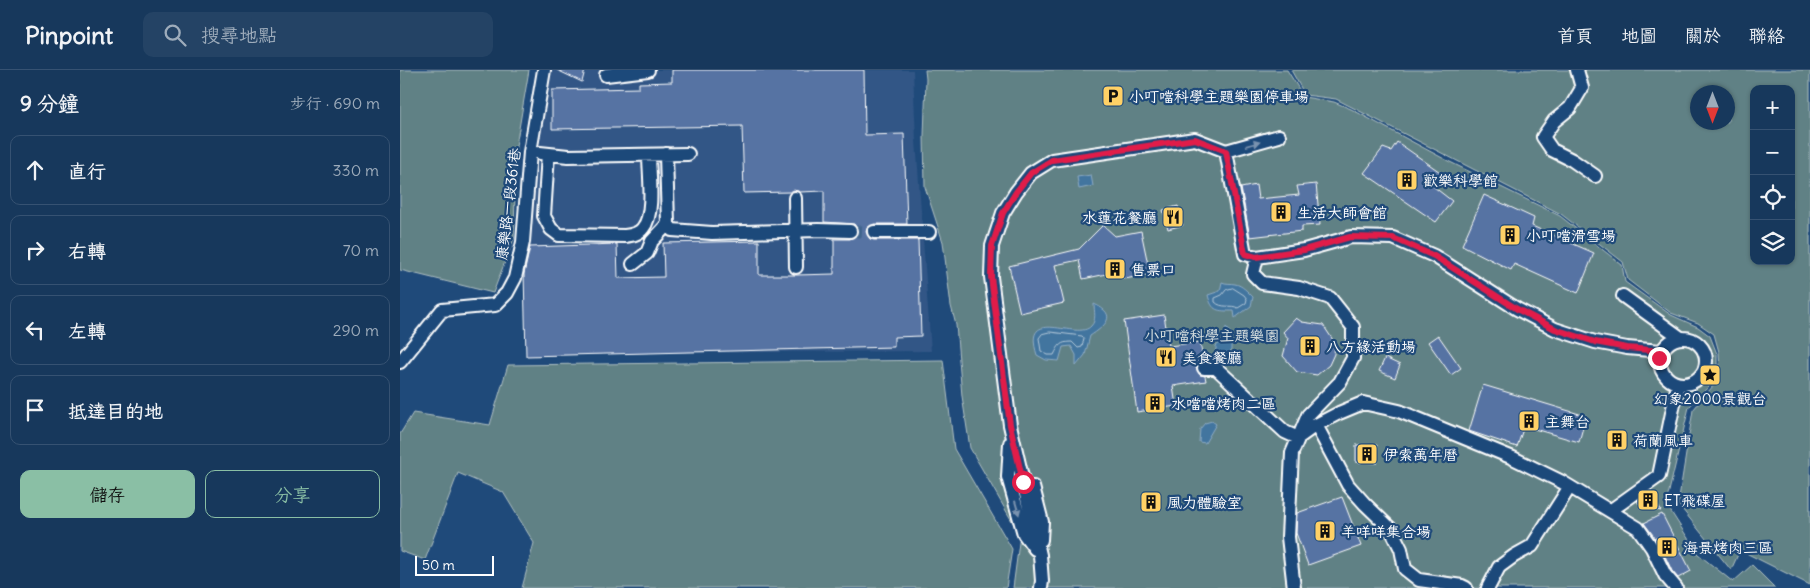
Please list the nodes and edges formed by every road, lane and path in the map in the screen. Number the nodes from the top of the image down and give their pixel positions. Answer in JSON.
{"nodes":[{"id":1,"x":544,"y":70,"type":"edge"},
{"id":2,"x":611,"y":70,"type":"edge"},
{"id":3,"x":648,"y":70,"type":"edge"},
{"id":4,"x":1577,"y":70,"type":"edge"},
{"id":5,"x":1278,"y":136,"type":"dead end"},
{"id":6,"x":1226,"y":151,"type":"junction"},
{"id":7,"x":530,"y":152,"type":"junction"},
{"id":8,"x":548,"y":154,"type":"junction"},
{"id":9,"x":666,"y":154,"type":"junction"},
{"id":10,"x":688,"y":154,"type":"dead end"},
{"id":11,"x":649,"y":155,"type":"junction"},
{"id":12,"x":1595,"y":176,"type":"dead end"},
{"id":13,"x":796,"y":198,"type":"dead end"},
{"id":14,"x":668,"y":224,"type":"junction"},
{"id":15,"x":796,"y":231,"type":"junction"},
{"id":16,"x":850,"y":231,"type":"tunnel mouth"},
{"id":17,"x":874,"y":232,"type":"tunnel mouth"},
{"id":18,"x":929,"y":232,"type":"dead end"},
{"id":19,"x":1256,"y":257,"type":"junction"},
{"id":20,"x":633,"y":264,"type":"dead end"},
{"id":21,"x":796,"y":266,"type":"dead end"},
{"id":22,"x":1623,"y":296,"type":"dead end"},
{"id":23,"x":1680,"y":338,"type":"junction"},
{"id":24,"x":1661,"y":351,"type":"junction"},
{"id":25,"x":400,"y":362,"type":"edge"},
{"id":26,"x":1204,"y":368,"type":"dead end"},
{"id":27,"x":1678,"y":384,"type":"junction"},
{"id":28,"x":1316,"y":425,"type":"junction"},
{"id":29,"x":1298,"y":438,"type":"junction"},
{"id":30,"x":1569,"y":488,"type":"junction"},
{"id":31,"x":1610,"y":511,"type":"junction"},
{"id":32,"x":1433,"y":585,"type":"edge"},
{"id":33,"x":1041,"y":588,"type":"edge"},
{"id":34,"x":1294,"y":588,"type":"edge"},
{"id":35,"x":1466,"y":588,"type":"edge"},
{"id":36,"x":1488,"y":588,"type":"edge"},
{"id":37,"x":1676,"y":588,"type":"edge"}],
"edges":[{"from":1,"to":7,"type":"lane","name":"康樂路一段361巷"},
{"from":2,"to":3,"type":"lane"},
{"from":4,"to":12,"type":"lane"},
{"from":6,"to":5,"type":"lane","one_way":true},
{"from":6,"to":19,"type":"lane"},
{"from":6,"to":33,"type":"lane"},
{"from":7,"to":8,"type":"lane"},
{"from":7,"to":25,"type":"lane","name":"康樂路一段361巷"},
{"from":8,"to":11,"type":"lane"},
{"from":8,"to":11,"type":"lane"},
{"from":9,"to":10,"type":"lane"},
{"from":9,"to":11,"type":"lane"},
{"from":9,"to":14,"type":"lane"},
{"from":13,"to":15,"type":"lane"},
{"from":14,"to":15,"type":"lane"},
{"from":14,"to":20,"type":"lane"},
{"from":15,"to":16,"type":"lane"},
{"from":15,"to":21,"type":"lane"},
{"from":17,"to":18,"type":"lane"},
{"from":19,"to":24,"type":"lane"},
{"from":19,"to":29,"type":"lane"},
{"from":22,"to":23,"type":"lane"},
{"from":23,"to":24,"type":"lane"},
{"from":23,"to":27,"type":"lane"},
{"from":24,"to":27,"type":"lane"},
{"from":26,"to":29,"type":"lane"},
{"from":27,"to":31,"type":"lane"},
{"from":28,"to":29,"type":"lane"},
{"from":28,"to":30,"type":"lane"},
{"from":28,"to":32,"type":"lane"},
{"from":29,"to":34,"type":"lane"},
{"from":30,"to":31,"type":"lane"},
{"from":30,"to":36,"type":"lane"},
{"from":31,"to":37,"type":"lane"},
{"from":32,"to":35,"type":"lane"}]}
